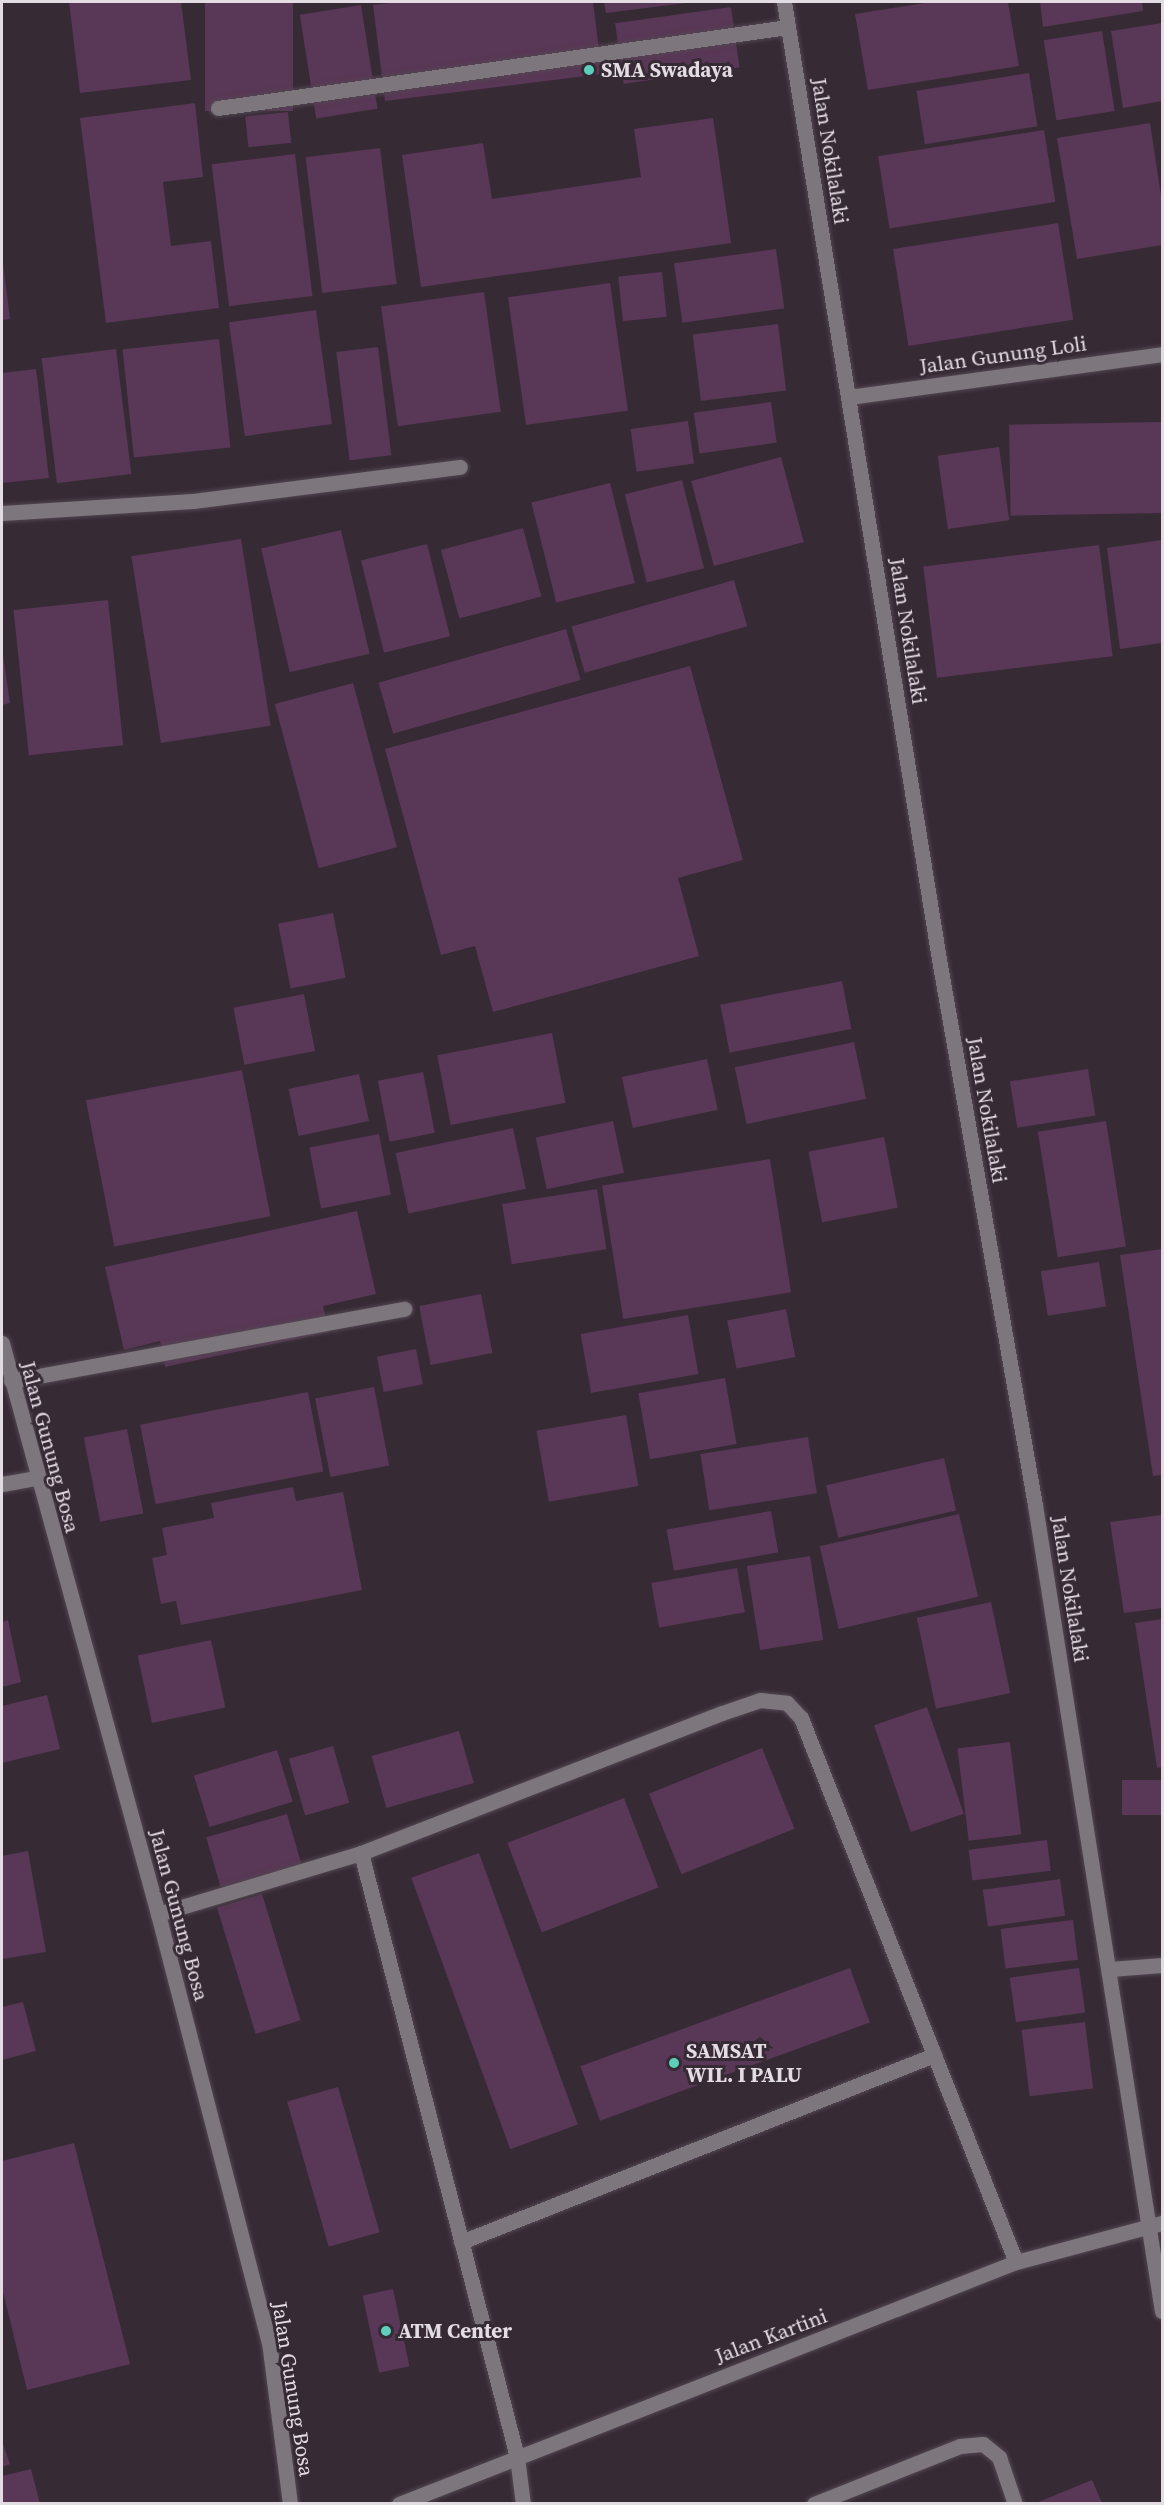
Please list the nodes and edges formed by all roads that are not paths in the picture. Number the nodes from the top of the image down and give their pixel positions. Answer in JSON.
{"nodes":[{"id":1,"x":784,"y":2,"type":"edge"},
{"id":2,"x":788,"y":27,"type":"junction"},
{"id":3,"x":218,"y":108,"type":"dead end"},
{"id":4,"x":1162,"y":354,"type":"edge"},
{"id":5,"x":849,"y":397,"type":"junction"},
{"id":6,"x":460,"y":467,"type":"dead end"},
{"id":7,"x":2,"y":513,"type":"edge"},
{"id":8,"x":404,"y":1310,"type":"dead end"},
{"id":9,"x":2,"y":1343,"type":"edge"},
{"id":10,"x":11,"y":1381,"type":"junction"},
{"id":11,"x":36,"y":1478,"type":"junction"},
{"id":12,"x":2,"y":1484,"type":"edge"},
{"id":13,"x":361,"y":1853,"type":"junction"},
{"id":14,"x":158,"y":1914,"type":"junction"},
{"id":15,"x":1162,"y":1965,"type":"edge"},
{"id":16,"x":1110,"y":1969,"type":"junction"},
{"id":17,"x":934,"y":2055,"type":"junction"},
{"id":18,"x":1156,"y":2224,"type":"edge"},
{"id":19,"x":461,"y":2242,"type":"junction"},
{"id":20,"x":1016,"y":2262,"type":"junction"},
{"id":21,"x":1162,"y":2311,"type":"edge"},
{"id":22,"x":517,"y":2457,"type":"junction"},
{"id":23,"x":290,"y":2504,"type":"edge"},
{"id":24,"x":399,"y":2504,"type":"edge"},
{"id":25,"x":523,"y":2504,"type":"edge"},
{"id":26,"x":814,"y":2504,"type":"edge"},
{"id":27,"x":1015,"y":2504,"type":"edge"}],
"edges":[{"from":1,"to":2,"type":"street","name":"Jalan Nokilalaki"},
{"from":2,"to":3,"type":"street"},
{"from":2,"to":5,"type":"street","name":"Jalan Nokilalaki"},
{"from":4,"to":5,"type":"street","name":"Jalan Gunung Loli"},
{"from":5,"to":16,"type":"street","name":"Jalan Nokilalaki"},
{"from":6,"to":7,"type":"street"},
{"from":8,"to":10,"type":"street"},
{"from":9,"to":10,"type":"street","name":"Jalan Gunung Bosa"},
{"from":10,"to":11,"type":"street","name":"Jalan Gunung Bosa"},
{"from":11,"to":12,"type":"street"},
{"from":11,"to":14,"type":"street","name":"Jalan Gunung Bosa"},
{"from":13,"to":14,"type":"street"},
{"from":13,"to":17,"type":"street"},
{"from":13,"to":19,"type":"street"},
{"from":14,"to":23,"type":"street","name":"Jalan Gunung Bosa"},
{"from":15,"to":16,"type":"street"},
{"from":16,"to":18,"type":"street","name":"Jalan Nokilalaki"},
{"from":17,"to":19,"type":"street"},
{"from":17,"to":20,"type":"street"},
{"from":18,"to":20,"type":"street","name":"Jalan Kartini"},
{"from":18,"to":21,"type":"street","name":"Jalan Nokilalaki"},
{"from":19,"to":22,"type":"street"},
{"from":20,"to":22,"type":"street","name":"Jalan Kartini"},
{"from":22,"to":24,"type":"street","name":"Jalan Kartini"},
{"from":22,"to":25,"type":"street"},
{"from":26,"to":27,"type":"street"}]}
